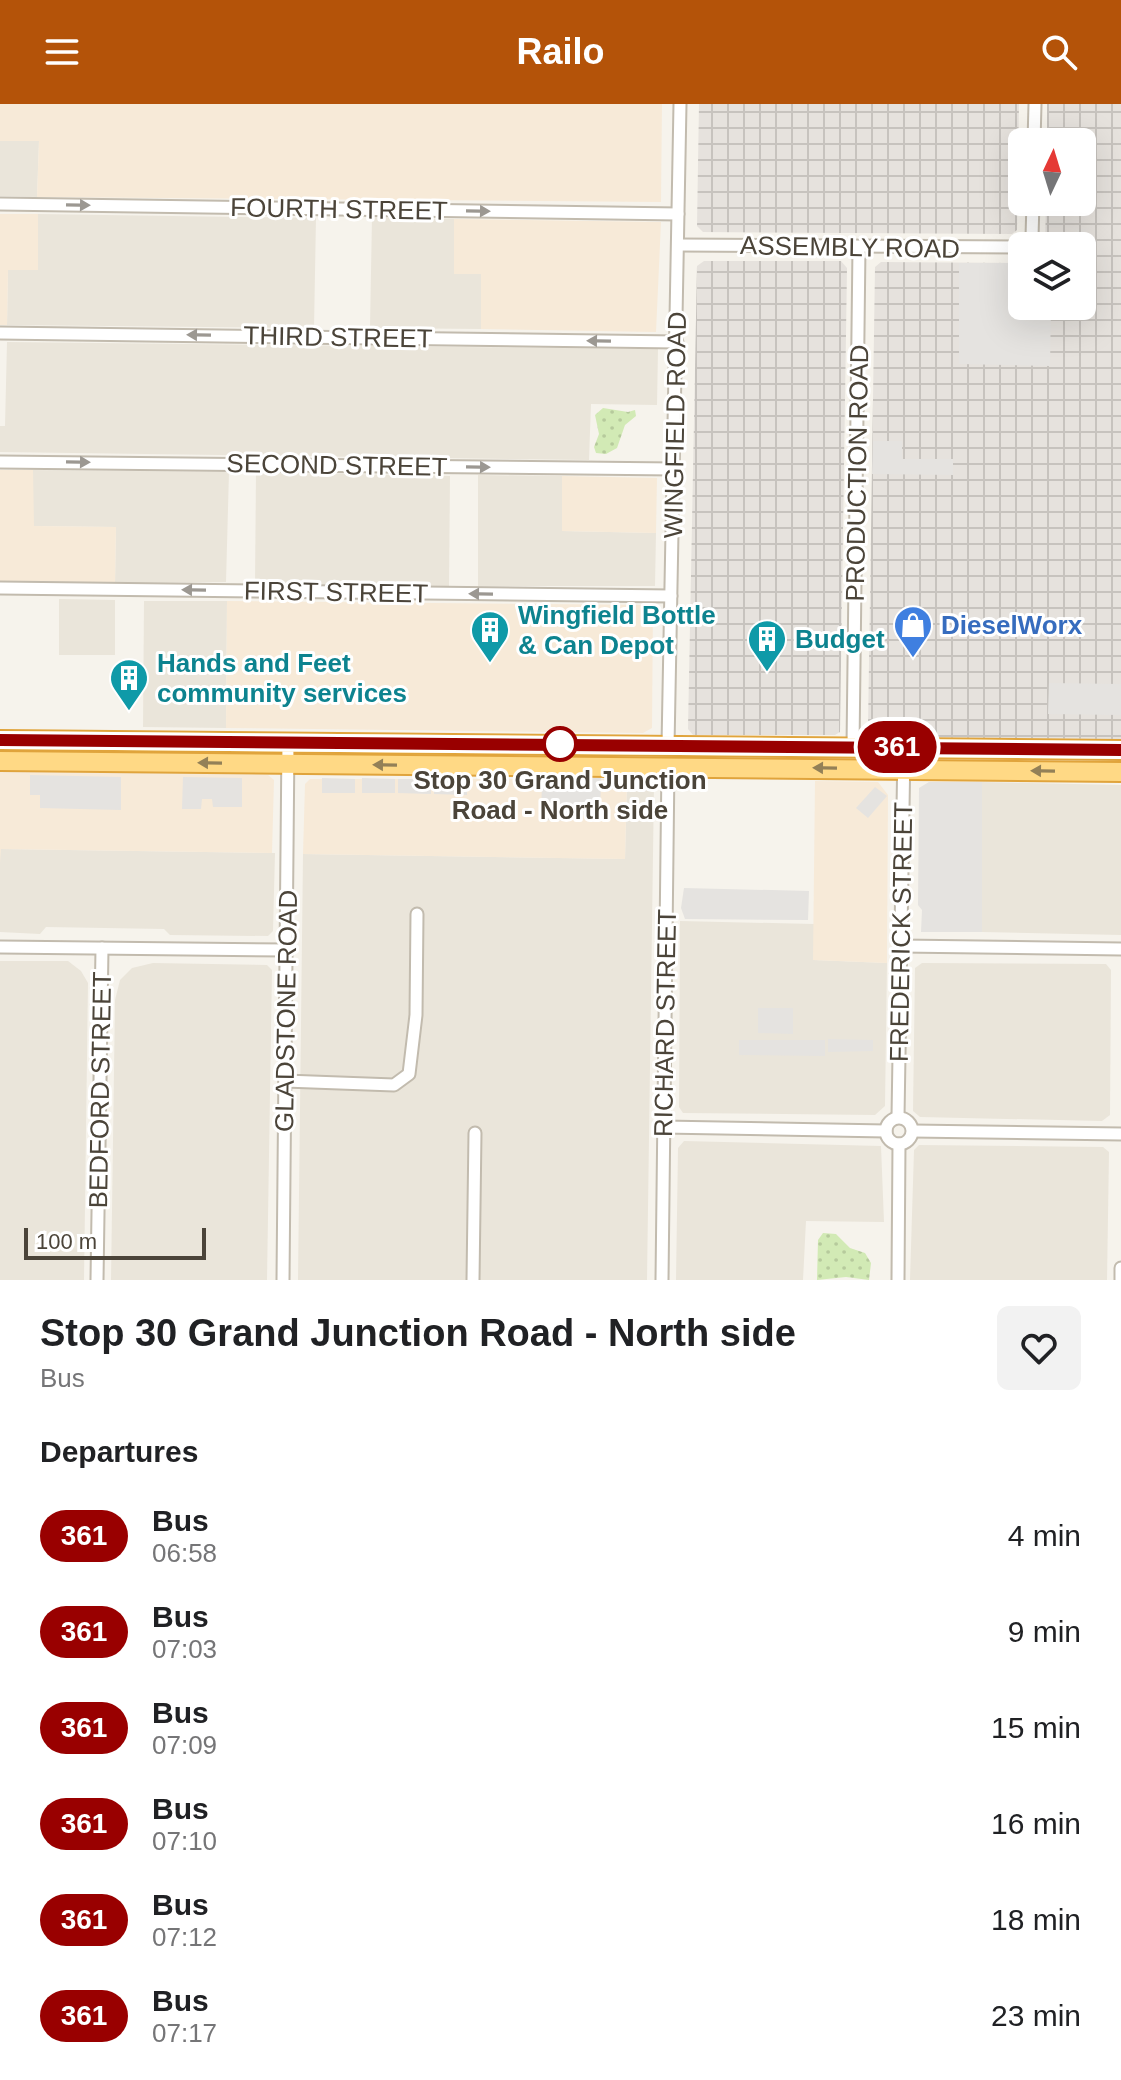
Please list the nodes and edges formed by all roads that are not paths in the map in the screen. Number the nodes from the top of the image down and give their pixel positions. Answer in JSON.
{"nodes":[{"id":1,"x":680,"y":104,"type":"edge"},
{"id":2,"x":1035,"y":104,"type":"edge"},
{"id":3,"x":1034,"y":128,"type":"edge"},
{"id":4,"x":0,"y":204,"type":"edge"},
{"id":5,"x":678,"y":214,"type":"junction"},
{"id":6,"x":1008,"y":243,"type":"edge"},
{"id":7,"x":678,"y":245,"type":"junction"},
{"id":8,"x":859,"y":247,"type":"junction"},
{"id":9,"x":0,"y":333,"type":"edge"},
{"id":10,"x":677,"y":342,"type":"junction"},
{"id":11,"x":0,"y":462,"type":"edge"},
{"id":12,"x":675,"y":469,"type":"junction"},
{"id":13,"x":0,"y":588,"type":"edge"},
{"id":14,"x":671,"y":596,"type":"junction"},
{"id":15,"x":0,"y":740,"type":"edge"},
{"id":16,"x":288,"y":742,"type":"junction"},
{"id":17,"x":460,"y":742,"type":"junction"},
{"id":18,"x":853,"y":747,"type":"junction"},
{"id":19,"x":904,"y":747,"type":"junction"},
{"id":20,"x":1121,"y":750,"type":"edge"},
{"id":21,"x":668,"y":756,"type":"junction"},
{"id":22,"x":0,"y":761,"type":"edge"},
{"id":23,"x":288,"y":763,"type":"junction"},
{"id":24,"x":463,"y":765,"type":"junction"},
{"id":25,"x":903,"y":770,"type":"junction"},
{"id":26,"x":1121,"y":772,"type":"edge"},
{"id":27,"x":417,"y":914,"type":"dead end"},
{"id":28,"x":901,"y":946,"type":"junction"},
{"id":29,"x":0,"y":947,"type":"edge"},
{"id":30,"x":102,"y":948,"type":"junction"},
{"id":31,"x":1121,"y":949,"type":"edge"},
{"id":32,"x":287,"y":950,"type":"junction"},
{"id":33,"x":285,"y":1081,"type":"junction"},
{"id":34,"x":898,"y":1117,"type":"junction"},
{"id":35,"x":663,"y":1127,"type":"junction"},
{"id":36,"x":886,"y":1131,"type":"junction"},
{"id":37,"x":913,"y":1131,"type":"junction"},
{"id":38,"x":475,"y":1133,"type":"dead end"},
{"id":39,"x":1121,"y":1134,"type":"edge"},
{"id":40,"x":899,"y":1144,"type":"junction"},
{"id":41,"x":1121,"y":1268,"type":"edge"},
{"id":42,"x":97,"y":1280,"type":"edge"},
{"id":43,"x":283,"y":1280,"type":"edge"},
{"id":44,"x":473,"y":1280,"type":"edge"},
{"id":45,"x":662,"y":1280,"type":"edge"},
{"id":46,"x":898,"y":1280,"type":"edge"},
{"id":47,"x":1121,"y":1280,"type":"edge"}],
"edges":[{"from":1,"to":5,"type":"street","name":"WINGFIELD ROAD"},
{"from":2,"to":3,"type":"street"},
{"from":4,"to":5,"type":"street","name":"FOURTH STREET","one_way":true},
{"from":5,"to":7,"type":"street","name":"WINGFIELD ROAD"},
{"from":6,"to":8,"type":"street","name":"ASSEMBLY ROAD"},
{"from":7,"to":8,"type":"street","name":"ASSEMBLY ROAD"},
{"from":7,"to":10,"type":"street","name":"WINGFIELD ROAD"},
{"from":8,"to":18,"type":"street","name":"PRODUCTION ROAD"},
{"from":10,"to":9,"type":"street","name":"THIRD STREET","one_way":true},
{"from":10,"to":12,"type":"street","name":"WINGFIELD ROAD"},
{"from":11,"to":12,"type":"street","name":"SECOND STREET","one_way":true},
{"from":12,"to":14,"type":"street","name":"WINGFIELD ROAD"},
{"from":14,"to":13,"type":"street","name":"FIRST STREET","one_way":true},
{"from":14,"to":21,"type":"street","name":"WINGFIELD ROAD"},
{"from":15,"to":16,"type":"highway"},
{"from":16,"to":17,"type":"highway"},
{"from":16,"to":23,"type":"street","name":"GLADSTONE ROAD"},
{"from":17,"to":21,"type":"highway"},
{"from":17,"to":24,"type":"highway"},
{"from":18,"to":19,"type":"highway"},
{"from":18,"to":21,"type":"highway"},
{"from":19,"to":20,"type":"highway"},
{"from":19,"to":25,"type":"street","name":"FREDERICK STREET"},
{"from":21,"to":24,"type":"highway"},
{"from":25,"to":21,"type":"highway","one_way":true},
{"from":21,"to":35,"type":"street","name":"RICHARD STREET"},
{"from":23,"to":22,"type":"highway","one_way":true},
{"from":24,"to":23,"type":"highway","one_way":true},
{"from":23,"to":32,"type":"street","name":"GLADSTONE ROAD"},
{"from":26,"to":25,"type":"highway","one_way":true},
{"from":25,"to":28,"type":"street","name":"FREDERICK STREET"},
{"from":27,"to":33,"type":"street"},
{"from":28,"to":31,"type":"street"},
{"from":28,"to":34,"type":"street","name":"FREDERICK STREET"},
{"from":29,"to":30,"type":"street"},
{"from":30,"to":32,"type":"street"},
{"from":30,"to":42,"type":"street","name":"BEDFORD STREET"},
{"from":32,"to":33,"type":"street","name":"GLADSTONE ROAD"},
{"from":33,"to":43,"type":"street","name":"GLADSTONE ROAD"},
{"from":34,"to":36,"type":"street"},
{"from":34,"to":37,"type":"street"},
{"from":35,"to":36,"type":"street"},
{"from":35,"to":45,"type":"street","name":"RICHARD STREET"},
{"from":36,"to":40,"type":"street"},
{"from":37,"to":39,"type":"street"},
{"from":37,"to":40,"type":"street"},
{"from":38,"to":44,"type":"street"},
{"from":40,"to":46,"type":"street"},
{"from":41,"to":47,"type":"street"}]}
